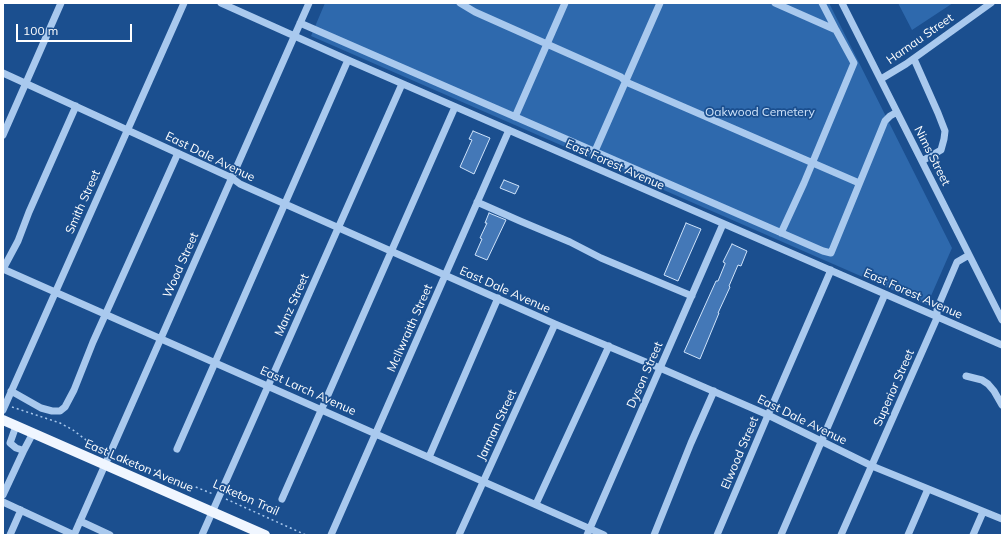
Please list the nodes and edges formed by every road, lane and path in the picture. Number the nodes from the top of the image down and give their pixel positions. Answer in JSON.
{"nodes":[{"id":1,"x":61,"y":3,"type":"edge"},
{"id":2,"x":184,"y":3,"type":"edge"},
{"id":3,"x":221,"y":3,"type":"edge"},
{"id":4,"x":309,"y":3,"type":"edge"},
{"id":5,"x":460,"y":3,"type":"edge"},
{"id":6,"x":565,"y":3,"type":"edge"},
{"id":7,"x":660,"y":3,"type":"edge"},
{"id":8,"x":775,"y":3,"type":"edge"},
{"id":9,"x":822,"y":3,"type":"edge"},
{"id":10,"x":842,"y":3,"type":"edge"},
{"id":11,"x":991,"y":3,"type":"edge"},
{"id":12,"x":300,"y":23,"type":"junction"},
{"id":13,"x":836,"y":30,"type":"junction"},
{"id":14,"x":294,"y":36,"type":"junction"},
{"id":15,"x":547,"y":45,"type":"junction"},
{"id":16,"x":914,"y":58,"type":"junction"},
{"id":17,"x":348,"y":60,"type":"junction"},
{"id":18,"x":3,"y":73,"type":"edge"},
{"id":19,"x":881,"y":79,"type":"junction"},
{"id":20,"x":626,"y":82,"type":"junction"},
{"id":21,"x":26,"y":83,"type":"junction"},
{"id":22,"x":402,"y":84,"type":"junction"},
{"id":23,"x":76,"y":106,"type":"junction"},
{"id":24,"x":455,"y":107,"type":"junction"},
{"id":25,"x":897,"y":112,"type":"junction"},
{"id":26,"x":515,"y":117,"type":"junction"},
{"id":27,"x":127,"y":130,"type":"junction"},
{"id":28,"x":509,"y":130,"type":"junction"},
{"id":29,"x":3,"y":134,"type":"edge"},
{"id":30,"x":595,"y":151,"type":"junction"},
{"id":31,"x":178,"y":153,"type":"junction"},
{"id":32,"x":922,"y":161,"type":"junction"},
{"id":33,"x":812,"y":163,"type":"junction"},
{"id":34,"x":232,"y":178,"type":"junction"},
{"id":35,"x":859,"y":183,"type":"junction"},
{"id":36,"x":477,"y":202,"type":"junction"},
{"id":37,"x":285,"y":204,"type":"junction"},
{"id":38,"x":723,"y":224,"type":"junction"},
{"id":39,"x":339,"y":227,"type":"junction"},
{"id":40,"x":781,"y":233,"type":"junction"},
{"id":41,"x":392,"y":251,"type":"junction"},
{"id":42,"x":969,"y":255,"type":"junction"},
{"id":43,"x":831,"y":270,"type":"junction"},
{"id":44,"x":4,"y":271,"type":"edge"},
{"id":45,"x":446,"y":275,"type":"junction"},
{"id":46,"x":55,"y":292,"type":"junction"},
{"id":47,"x":885,"y":294,"type":"junction"},
{"id":48,"x":692,"y":296,"type":"junction"},
{"id":49,"x":498,"y":298,"type":"junction"},
{"id":50,"x":106,"y":315,"type":"junction"},
{"id":51,"x":937,"y":318,"type":"junction"},
{"id":52,"x":1002,"y":320,"type":"edge"},
{"id":53,"x":556,"y":324,"type":"junction"},
{"id":54,"x":160,"y":338,"type":"junction"},
{"id":55,"x":1002,"y":345,"type":"edge"},
{"id":56,"x":609,"y":346,"type":"junction"},
{"id":57,"x":215,"y":362,"type":"junction"},
{"id":58,"x":660,"y":368,"type":"junction"},
{"id":59,"x":966,"y":376,"type":"dead end"},
{"id":60,"x":268,"y":386,"type":"junction"},
{"id":61,"x":11,"y":391,"type":"junction"},
{"id":62,"x":714,"y":391,"type":"junction"},
{"id":63,"x":1002,"y":405,"type":"edge"},
{"id":64,"x":4,"y":407,"type":"edge"},
{"id":65,"x":321,"y":409,"type":"junction"},
{"id":66,"x":768,"y":415,"type":"junction"},
{"id":67,"x":3,"y":420,"type":"edge"},
{"id":68,"x":16,"y":426,"type":"junction"},
{"id":69,"x":33,"y":433,"type":"junction"},
{"id":70,"x":376,"y":433,"type":"junction"},
{"id":71,"x":821,"y":441,"type":"junction"},
{"id":72,"x":177,"y":449,"type":"dead end"},
{"id":73,"x":24,"y":450,"type":"junction"},
{"id":74,"x":110,"y":453,"type":"junction"},
{"id":75,"x":429,"y":457,"type":"junction"},
{"id":76,"x":104,"y":465,"type":"junction"},
{"id":77,"x":872,"y":466,"type":"junction"},
{"id":78,"x":483,"y":481,"type":"junction"},
{"id":79,"x":928,"y":489,"type":"junction"},
{"id":80,"x":3,"y":495,"type":"edge"},
{"id":81,"x":219,"y":496,"type":"junction"},
{"id":82,"x":282,"y":499,"type":"dead end"},
{"id":83,"x":3,"y":502,"type":"edge"},
{"id":84,"x":536,"y":504,"type":"junction"},
{"id":85,"x":21,"y":510,"type":"junction"},
{"id":86,"x":212,"y":512,"type":"junction"},
{"id":87,"x":983,"y":512,"type":"junction"},
{"id":88,"x":1002,"y":519,"type":"edge"},
{"id":89,"x":80,"y":521,"type":"junction"},
{"id":90,"x":588,"y":532,"type":"edge"},
{"id":91,"x":10,"y":535,"type":"edge"},
{"id":92,"x":74,"y":535,"type":"edge"},
{"id":93,"x":110,"y":535,"type":"edge"},
{"id":94,"x":202,"y":535,"type":"edge"},
{"id":95,"x":265,"y":535,"type":"edge"},
{"id":96,"x":306,"y":535,"type":"edge"},
{"id":97,"x":331,"y":535,"type":"edge"},
{"id":98,"x":459,"y":535,"type":"edge"},
{"id":99,"x":604,"y":535,"type":"edge"},
{"id":100,"x":654,"y":535,"type":"edge"},
{"id":101,"x":717,"y":535,"type":"edge"},
{"id":102,"x":781,"y":535,"type":"edge"},
{"id":103,"x":841,"y":535,"type":"edge"},
{"id":104,"x":908,"y":535,"type":"edge"},
{"id":105,"x":973,"y":535,"type":"edge"}],
"edges":[{"from":1,"to":21,"type":"street"},
{"from":2,"to":27,"type":"street","name":"Smith Street"},
{"from":3,"to":14,"type":"street","name":"East Forest Avenue"},
{"from":4,"to":12,"type":"street","name":"Wood Street"},
{"from":5,"to":15,"type":"street"},
{"from":6,"to":15,"type":"street"},
{"from":7,"to":20,"type":"street"},
{"from":8,"to":13,"type":"street"},
{"from":9,"to":13,"type":"street"},
{"from":10,"to":19,"type":"street","name":"Nims Street"},
{"from":11,"to":16,"type":"street","name":"Harnau Street"},
{"from":12,"to":14,"type":"street","name":"Wood Street"},
{"from":12,"to":26,"type":"street"},
{"from":13,"to":33,"type":"street"},
{"from":14,"to":17,"type":"street","name":"East Forest Avenue"},
{"from":14,"to":34,"type":"street","name":"Wood Street"},
{"from":15,"to":20,"type":"street"},
{"from":15,"to":26,"type":"street"},
{"from":16,"to":19,"type":"street","name":"Harnau Street"},
{"from":16,"to":32,"type":"street"},
{"from":17,"to":22,"type":"street","name":"East Forest Avenue"},
{"from":17,"to":37,"type":"street"},
{"from":18,"to":21,"type":"street","name":"East Dale Avenue"},
{"from":19,"to":25,"type":"street","name":"Nims Street"},
{"from":20,"to":30,"type":"street"},
{"from":20,"to":33,"type":"street"},
{"from":21,"to":23,"type":"street","name":"East Dale Avenue"},
{"from":21,"to":29,"type":"street"},
{"from":22,"to":24,"type":"street","name":"East Forest Avenue"},
{"from":22,"to":39,"type":"street","name":"Manz Street"},
{"from":23,"to":27,"type":"street","name":"East Dale Avenue"},
{"from":23,"to":44,"type":"street"},
{"from":24,"to":28,"type":"street","name":"East Forest Avenue"},
{"from":24,"to":41,"type":"street"},
{"from":25,"to":32,"type":"street","name":"Nims Street"},
{"from":25,"to":35,"type":"street"},
{"from":26,"to":30,"type":"street"},
{"from":27,"to":31,"type":"street","name":"East Dale Avenue"},
{"from":27,"to":46,"type":"street","name":"Smith Street"},
{"from":28,"to":36,"type":"street","name":"McIlwraith Street"},
{"from":28,"to":38,"type":"street","name":"East Forest Avenue"},
{"from":30,"to":40,"type":"street"},
{"from":31,"to":34,"type":"street","name":"East Dale Avenue"},
{"from":31,"to":50,"type":"street"},
{"from":32,"to":42,"type":"street","name":"Nims Street"},
{"from":33,"to":35,"type":"street"},
{"from":33,"to":40,"type":"street"},
{"from":34,"to":37,"type":"street","name":"East Dale Avenue"},
{"from":34,"to":54,"type":"street","name":"Wood Street"},
{"from":35,"to":40,"type":"street"},
{"from":36,"to":45,"type":"street","name":"McIlwraith Street"},
{"from":36,"to":48,"type":"street"},
{"from":37,"to":39,"type":"street","name":"East Dale Avenue"},
{"from":37,"to":57,"type":"street"},
{"from":38,"to":43,"type":"street","name":"East Forest Avenue"},
{"from":38,"to":48,"type":"street","name":"Dyson Street"},
{"from":39,"to":41,"type":"street","name":"East Dale Avenue"},
{"from":39,"to":60,"type":"street","name":"Manz Street"},
{"from":41,"to":45,"type":"street","name":"East Dale Avenue"},
{"from":41,"to":65,"type":"street"},
{"from":42,"to":51,"type":"street","name":"Superior Street"},
{"from":42,"to":52,"type":"street","name":"Nims Street"},
{"from":43,"to":47,"type":"street","name":"East Forest Avenue"},
{"from":43,"to":66,"type":"street","name":"Elwood Street"},
{"from":44,"to":46,"type":"street","name":"East Larch Avenue"},
{"from":45,"to":49,"type":"street","name":"East Dale Avenue"},
{"from":45,"to":70,"type":"street","name":"McIlwraith Street"},
{"from":46,"to":50,"type":"street","name":"East Larch Avenue"},
{"from":46,"to":61,"type":"street","name":"Smith Street"},
{"from":47,"to":51,"type":"street","name":"East Forest Avenue"},
{"from":47,"to":71,"type":"street"},
{"from":48,"to":58,"type":"street","name":"Dyson Street"},
{"from":49,"to":53,"type":"street","name":"East Dale Avenue"},
{"from":49,"to":75,"type":"street"},
{"from":50,"to":54,"type":"street","name":"East Larch Avenue"},
{"from":50,"to":61,"type":"street"},
{"from":51,"to":55,"type":"street","name":"East Forest Avenue"},
{"from":51,"to":77,"type":"street","name":"Superior Street"},
{"from":53,"to":56,"type":"street","name":"East Dale Avenue"},
{"from":53,"to":78,"type":"street","name":"Jarman Street"},
{"from":54,"to":57,"type":"street","name":"East Larch Avenue"},
{"from":54,"to":74,"type":"street","name":"Wood Street"},
{"from":56,"to":58,"type":"street","name":"East Dale Avenue"},
{"from":56,"to":84,"type":"street"},
{"from":57,"to":60,"type":"street","name":"East Larch Avenue"},
{"from":57,"to":72,"type":"street"},
{"from":58,"to":62,"type":"street","name":"East Dale Avenue"},
{"from":58,"to":90,"type":"street","name":"Dyson Street"},
{"from":59,"to":63,"type":"street"},
{"from":60,"to":65,"type":"street","name":"East Larch Avenue"},
{"from":60,"to":81,"type":"street","name":"Manz Street"},
{"from":61,"to":64,"type":"street","name":"Smith Street"},
{"from":62,"to":66,"type":"street","name":"East Dale Avenue"},
{"from":62,"to":100,"type":"street"},
{"from":64,"to":74,"type":"path","name":"Laketon Trail"},
{"from":65,"to":70,"type":"street","name":"East Larch Avenue"},
{"from":65,"to":82,"type":"street"},
{"from":66,"to":71,"type":"street","name":"East Dale Avenue"},
{"from":66,"to":101,"type":"street","name":"Elwood Street"},
{"from":67,"to":68,"type":"main road","name":"East Laketon Avenue"},
{"from":68,"to":69,"type":"main road","name":"East Laketon Avenue"},
{"from":68,"to":73,"type":"street"},
{"from":69,"to":73,"type":"street"},
{"from":69,"to":76,"type":"main road","name":"East Laketon Avenue"},
{"from":70,"to":75,"type":"street","name":"East Larch Avenue"},
{"from":70,"to":97,"type":"street","name":"McIlwraith Street"},
{"from":71,"to":77,"type":"street","name":"East Dale Avenue"},
{"from":71,"to":102,"type":"street"},
{"from":73,"to":80,"type":"street"},
{"from":74,"to":76,"type":"street","name":"Wood Street"},
{"from":74,"to":81,"type":"path","name":"Laketon Trail"},
{"from":75,"to":78,"type":"street","name":"East Larch Avenue"},
{"from":76,"to":86,"type":"main road","name":"East Laketon Avenue"},
{"from":76,"to":89,"type":"street","name":"Wood Street"},
{"from":77,"to":79,"type":"street","name":"East Dale Avenue"},
{"from":77,"to":103,"type":"street","name":"Superior Street"},
{"from":78,"to":84,"type":"street","name":"East Larch Avenue"},
{"from":78,"to":98,"type":"street","name":"Jarman Street"},
{"from":79,"to":87,"type":"street","name":"East Dale Avenue"},
{"from":79,"to":104,"type":"street"},
{"from":81,"to":86,"type":"street","name":"Manz Street"},
{"from":81,"to":96,"type":"path","name":"Laketon Trail"},
{"from":83,"to":85,"type":"street"},
{"from":84,"to":90,"type":"street","name":"East Larch Avenue"},
{"from":85,"to":91,"type":"street"},
{"from":85,"to":92,"type":"street"},
{"from":86,"to":94,"type":"street","name":"Manz Street"},
{"from":86,"to":95,"type":"main road","name":"East Laketon Avenue"},
{"from":87,"to":88,"type":"street","name":"East Dale Avenue"},
{"from":87,"to":105,"type":"street"},
{"from":89,"to":92,"type":"street","name":"Wood Street"},
{"from":89,"to":93,"type":"street"},
{"from":90,"to":99,"type":"street","name":"East Larch Avenue"}]}
